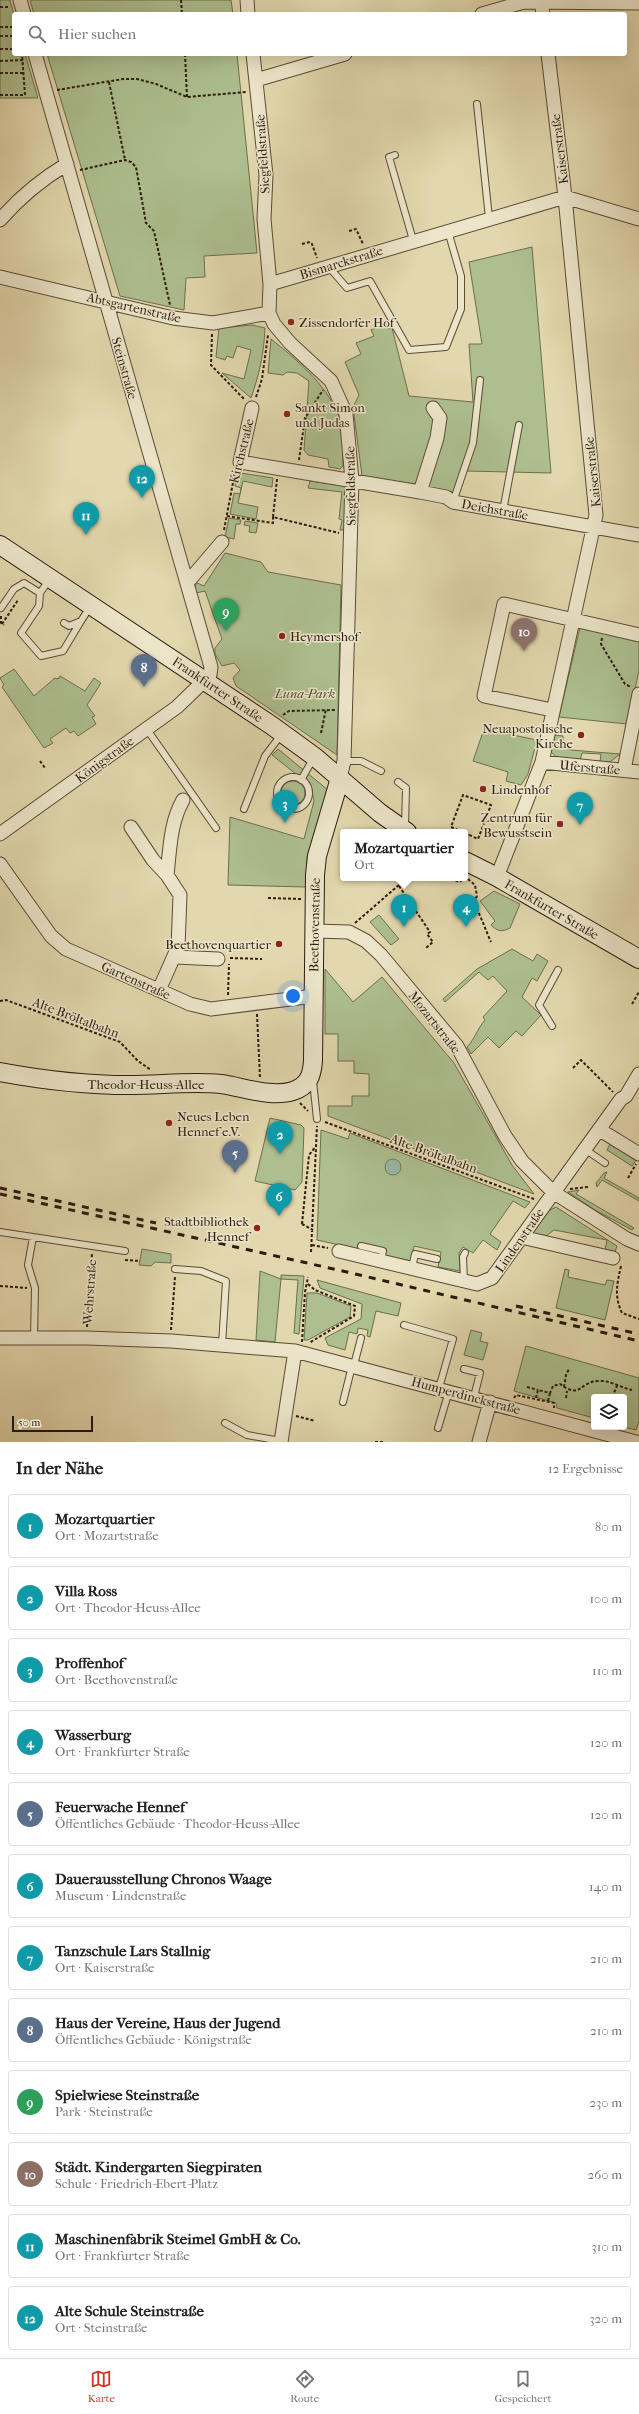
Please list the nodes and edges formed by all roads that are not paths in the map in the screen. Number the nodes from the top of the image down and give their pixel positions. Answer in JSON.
{"nodes":[{"id":1,"x":247,"y":0,"type":"edge"},
{"id":2,"x":541,"y":0,"type":"edge"},
{"id":3,"x":639,"y":2,"type":"edge"},
{"id":4,"x":15,"y":3,"type":"edge"},
{"id":5,"x":22,"y":12,"type":"edge"},
{"id":6,"x":248,"y":12,"type":"edge"},
{"id":7,"x":489,"y":12,"type":"edge"},
{"id":8,"x":543,"y":12,"type":"edge"},
{"id":9,"x":36,"y":56,"type":"edge"},
{"id":10,"x":253,"y":56,"type":"edge"},
{"id":11,"x":339,"y":56,"type":"edge"},
{"id":12,"x":548,"y":56,"type":"edge"},
{"id":13,"x":257,"y":85,"type":"junction"},
{"id":14,"x":477,"y":104,"type":"dead end"},
{"id":15,"x":394,"y":155,"type":"dead end"},
{"id":16,"x":68,"y":168,"type":"junction"},
{"id":17,"x":564,"y":197,"type":"junction"},
{"id":18,"x":489,"y":218,"type":"junction"},
{"id":19,"x":639,"y":219,"type":"edge"},
{"id":20,"x":0,"y":220,"type":"edge"},
{"id":21,"x":448,"y":231,"type":"junction"},
{"id":22,"x":413,"y":240,"type":"junction"},
{"id":23,"x":324,"y":267,"type":"junction"},
{"id":24,"x":0,"y":276,"type":"edge"},
{"id":25,"x":270,"y":284,"type":"junction"},
{"id":26,"x":106,"y":301,"type":"junction"},
{"id":27,"x":272,"y":319,"type":"junction"},
{"id":28,"x":480,"y":380,"type":"dead end"},
{"id":29,"x":252,"y":408,"type":"road end"},
{"id":30,"x":433,"y":408,"type":"dead end"},
{"id":31,"x":519,"y":425,"type":"dead end"},
{"id":32,"x":240,"y":462,"type":"joint"},
{"id":33,"x":352,"y":480,"type":"junction"},
{"id":34,"x":420,"y":492,"type":"junction"},
{"id":35,"x":453,"y":502,"type":"junction"},
{"id":36,"x":503,"y":511,"type":"junction"},
{"id":37,"x":593,"y":528,"type":"junction"},
{"id":38,"x":639,"y":535,"type":"edge"},
{"id":39,"x":222,"y":542,"type":"road end"},
{"id":40,"x":0,"y":545,"type":"edge"},
{"id":41,"x":187,"y":583,"type":"junction"},
{"id":42,"x":45,"y":586,"type":"junction"},
{"id":43,"x":91,"y":606,"type":"junction"},
{"id":44,"x":1,"y":608,"type":"dead end"},
{"id":45,"x":81,"y":621,"type":"junction"},
{"id":46,"x":571,"y":621,"type":"junction"},
{"id":47,"x":64,"y":623,"type":"dead end"},
{"id":48,"x":639,"y":635,"type":"edge"},
{"id":49,"x":205,"y":680,"type":"junction"},
{"id":50,"x":637,"y":692,"type":"edge"},
{"id":51,"x":552,"y":710,"type":"junction"},
{"id":52,"x":146,"y":728,"type":"junction"},
{"id":53,"x":276,"y":729,"type":"junction"},
{"id":54,"x":315,"y":757,"type":"junction"},
{"id":55,"x":542,"y":762,"type":"junction"},
{"id":56,"x":342,"y":770,"type":"junction"},
{"id":57,"x":624,"y":770,"type":"junction"},
{"id":58,"x":382,"y":771,"type":"dead end"},
{"id":59,"x":639,"y":772,"type":"edge"},
{"id":60,"x":301,"y":780,"type":"junction"},
{"id":61,"x":398,"y":782,"type":"dead end"},
{"id":62,"x":183,"y":800,"type":"dead end"},
{"id":63,"x":244,"y":810,"type":"dead end"},
{"id":64,"x":131,"y":827,"type":"dead end"},
{"id":65,"x":216,"y":828,"type":"dead end"},
{"id":66,"x":403,"y":829,"type":"edge"},
{"id":67,"x":406,"y":829,"type":"edge"},
{"id":68,"x":0,"y":834,"type":"edge"},
{"id":69,"x":468,"y":862,"type":"edge"},
{"id":70,"x":0,"y":864,"type":"edge"},
{"id":71,"x":167,"y":875,"type":"junction"},
{"id":72,"x":497,"y":877,"type":"junction"},
{"id":73,"x":314,"y":931,"type":"junction"},
{"id":74,"x":175,"y":957,"type":"junction"},
{"id":75,"x":218,"y":959,"type":"dead end"},
{"id":76,"x":639,"y":959,"type":"edge"},
{"id":77,"x":558,"y":970,"type":"dead end"},
{"id":78,"x":159,"y":990,"type":"junction"},
{"id":79,"x":314,"y":996,"type":"junction"},
{"id":80,"x":552,"y":1026,"type":"dead end"},
{"id":81,"x":0,"y":1072,"type":"edge"},
{"id":82,"x":639,"y":1074,"type":"edge"},
{"id":83,"x":312,"y":1076,"type":"junction"},
{"id":84,"x":317,"y":1119,"type":"road end"},
{"id":85,"x":600,"y":1130,"type":"junction"},
{"id":86,"x":586,"y":1150,"type":"junction"},
{"id":87,"x":639,"y":1154,"type":"edge"},
{"id":88,"x":604,"y":1163,"type":"dead end"},
{"id":89,"x":553,"y":1192,"type":"junction"},
{"id":90,"x":0,"y":1232,"type":"edge"},
{"id":91,"x":33,"y":1236,"type":"junction"},
{"id":92,"x":521,"y":1237,"type":"junction"},
{"id":93,"x":637,"y":1240,"type":"edge"},
{"id":94,"x":361,"y":1246,"type":"dead end"},
{"id":95,"x":125,"y":1251,"type":"dead end"},
{"id":96,"x":339,"y":1251,"type":"road end"},
{"id":97,"x":465,"y":1253,"type":"dead end"},
{"id":98,"x":437,"y":1259,"type":"dead end"},
{"id":99,"x":617,"y":1260,"type":"road end"},
{"id":100,"x":381,"y":1261,"type":"junction"},
{"id":101,"x":412,"y":1268,"type":"junction"},
{"id":102,"x":175,"y":1269,"type":"road end"},
{"id":103,"x":464,"y":1280,"type":"junction"},
{"id":104,"x":404,"y":1325,"type":"dead end"},
{"id":105,"x":0,"y":1338,"type":"edge"},
{"id":106,"x":34,"y":1338,"type":"junction"},
{"id":107,"x":361,"y":1338,"type":"dead end"},
{"id":108,"x":222,"y":1345,"type":"junction"},
{"id":109,"x":300,"y":1345,"type":"junction"},
{"id":110,"x":353,"y":1365,"type":"junction"},
{"id":111,"x":464,"y":1369,"type":"dead end"},
{"id":112,"x":444,"y":1389,"type":"junction"},
{"id":113,"x":474,"y":1397,"type":"junction"},
{"id":114,"x":343,"y":1402,"type":"dead end"},
{"id":115,"x":490,"y":1402,"type":"junction"},
{"id":116,"x":225,"y":1423,"type":"dead end"},
{"id":117,"x":438,"y":1428,"type":"dead end"},
{"id":118,"x":610,"y":1439,"type":"edge"},
{"id":119,"x":281,"y":1442,"type":"edge"},
{"id":120,"x":479,"y":1442,"type":"edge"},
{"id":121,"x":636,"y":1442,"type":"edge"}],
"edges":[{"from":1,"to":6,"type":"street"},
{"from":2,"to":3,"type":"street"},
{"from":2,"to":7,"type":"street"},
{"from":2,"to":8,"type":"street"},
{"from":4,"to":5,"type":"street"},
{"from":9,"to":16,"type":"street","name":"Steinstraße"},
{"from":10,"to":13,"type":"street","name":"Siegfeldstraße"},
{"from":11,"to":13,"type":"street"},
{"from":12,"to":17,"type":"street","name":"Kaiserstraße"},
{"from":13,"to":25,"type":"street","name":"Siegfeldstraße"},
{"from":14,"to":18,"type":"lane"},
{"from":15,"to":22,"type":"lane"},
{"from":16,"to":20,"type":"street"},
{"from":16,"to":26,"type":"street","name":"Steinstraße"},
{"from":17,"to":18,"type":"street","name":"Bismarckstraße"},
{"from":17,"to":19,"type":"street"},
{"from":17,"to":37,"type":"street","name":"Kaiserstraße"},
{"from":18,"to":21,"type":"street","name":"Bismarckstraße"},
{"from":21,"to":22,"type":"street","name":"Bismarckstraße"},
{"from":21,"to":23,"type":"lane"},
{"from":22,"to":23,"type":"street","name":"Bismarckstraße"},
{"from":23,"to":25,"type":"street","name":"Bismarckstraße"},
{"from":24,"to":26,"type":"street","name":"Abtsgartenstraße"},
{"from":25,"to":27,"type":"street","name":"Siegfeldstraße"},
{"from":26,"to":27,"type":"street","name":"Abtsgartenstraße"},
{"from":26,"to":41,"type":"street","name":"Steinstraße"},
{"from":27,"to":33,"type":"street","name":"Siegfeldstraße"},
{"from":28,"to":35,"type":"lane"},
{"from":29,"to":32,"type":"street","name":"Kirchstraße"},
{"from":30,"to":34,"type":"street"},
{"from":31,"to":36,"type":"lane"},
{"from":32,"to":33,"type":"street","name":"Deichstraße"},
{"from":33,"to":34,"type":"street","name":"Deichstraße"},
{"from":33,"to":56,"type":"street","name":"Siegfeldstraße"},
{"from":34,"to":35,"type":"street","name":"Deichstraße"},
{"from":35,"to":36,"type":"street","name":"Deichstraße"},
{"from":36,"to":37,"type":"street","name":"Deichstraße"},
{"from":37,"to":38,"type":"street","name":"Deichstraße"},
{"from":37,"to":46,"type":"street","name":"Kaiserstraße"},
{"from":39,"to":41,"type":"street"},
{"from":40,"to":42,"type":"main road","name":"Frankfurter Straße"},
{"from":41,"to":49,"type":"street","name":"Steinstraße"},
{"from":42,"to":43,"type":"main road","name":"Frankfurter Straße"},
{"from":42,"to":44,"type":"lane"},
{"from":42,"to":45,"type":"lane"},
{"from":43,"to":45,"type":"lane"},
{"from":43,"to":49,"type":"main road","name":"Frankfurter Straße"},
{"from":45,"to":47,"type":"lane"},
{"from":46,"to":48,"type":"street"},
{"from":46,"to":51,"type":"street","name":"Kaiserstraße"},
{"from":46,"to":51,"type":"street"},
{"from":49,"to":52,"type":"street","name":"Königstraße"},
{"from":49,"to":53,"type":"main road","name":"Frankfurter Straße"},
{"from":50,"to":57,"type":"street"},
{"from":51,"to":55,"type":"street","name":"Kaiserstraße"},
{"from":52,"to":65,"type":"lane"},
{"from":52,"to":68,"type":"street","name":"Königstraße"},
{"from":53,"to":54,"type":"main road","name":"Frankfurter Straße"},
{"from":53,"to":63,"type":"lane"},
{"from":54,"to":56,"type":"main road","name":"Frankfurter Straße"},
{"from":54,"to":60,"type":"lane"},
{"from":55,"to":57,"type":"street","name":"Uferstraße"},
{"from":55,"to":72,"type":"street","name":"Kaiserstraße"},
{"from":56,"to":58,"type":"lane"},
{"from":56,"to":66,"type":"main road","name":"Frankfurter Straße"},
{"from":56,"to":73,"type":"main road","name":"Beethovenstraße"},
{"from":57,"to":59,"type":"street","name":"Uferstraße"},
{"from":60,"to":60,"type":"lane"},
{"from":61,"to":67,"type":"lane"},
{"from":62,"to":71,"type":"street"},
{"from":64,"to":71,"type":"street"},
{"from":69,"to":72,"type":"main road","name":"Frankfurter Straße"},
{"from":70,"to":78,"type":"street","name":"Gartenstraße"},
{"from":71,"to":74,"type":"street"},
{"from":72,"to":76,"type":"main road","name":"Frankfurter Straße"},
{"from":73,"to":79,"type":"main road","name":"Beethovenstraße"},
{"from":73,"to":89,"type":"street","name":"Mozartstraße"},
{"from":74,"to":75,"type":"street"},
{"from":74,"to":78,"type":"street"},
{"from":77,"to":80,"type":"lane"},
{"from":78,"to":79,"type":"street","name":"Gartenstraße"},
{"from":79,"to":83,"type":"main road","name":"Beethovenstraße"},
{"from":81,"to":83,"type":"main road","name":"Theodor-Heuss-Allee"},
{"from":82,"to":85,"type":"street","name":"Lindenstraße"},
{"from":83,"to":84,"type":"lane","name":"Beethovenstraße"},
{"from":85,"to":86,"type":"street","name":"Lindenstraße"},
{"from":85,"to":87,"type":"street"},
{"from":86,"to":88,"type":"lane"},
{"from":86,"to":89,"type":"street","name":"Lindenstraße"},
{"from":89,"to":92,"type":"street","name":"Lindenstraße"},
{"from":89,"to":93,"type":"street","name":"Mozartstraße"},
{"from":90,"to":91,"type":"lane","name":"Wehrstraße"},
{"from":91,"to":95,"type":"lane","name":"Wehrstraße"},
{"from":91,"to":106,"type":"lane"},
{"from":92,"to":99,"type":"street"},
{"from":92,"to":103,"type":"street","name":"Lindenstraße"},
{"from":94,"to":100,"type":"lane"},
{"from":96,"to":100,"type":"street","name":"Lindenstraße"},
{"from":97,"to":103,"type":"lane"},
{"from":98,"to":101,"type":"lane"},
{"from":100,"to":101,"type":"street","name":"Lindenstraße"},
{"from":101,"to":103,"type":"street","name":"Lindenstraße"},
{"from":102,"to":108,"type":"lane"},
{"from":104,"to":112,"type":"lane"},
{"from":105,"to":106,"type":"street","name":"Wehrstraße"},
{"from":106,"to":108,"type":"street","name":"Wehrstraße"},
{"from":107,"to":110,"type":"lane"},
{"from":108,"to":109,"type":"street","name":"Wehrstraße"},
{"from":109,"to":110,"type":"street","name":"Humperdinckstraße"},
{"from":109,"to":119,"type":"street"},
{"from":110,"to":112,"type":"street","name":"Humperdinckstraße"},
{"from":110,"to":114,"type":"lane"},
{"from":111,"to":113,"type":"lane"},
{"from":112,"to":113,"type":"street","name":"Humperdinckstraße"},
{"from":112,"to":117,"type":"lane"},
{"from":113,"to":115,"type":"street","name":"Humperdinckstraße"},
{"from":115,"to":118,"type":"street","name":"Humperdinckstraße"},
{"from":115,"to":120,"type":"street"},
{"from":116,"to":119,"type":"lane"},
{"from":118,"to":121,"type":"street","name":"Humperdinckstraße"}]}
